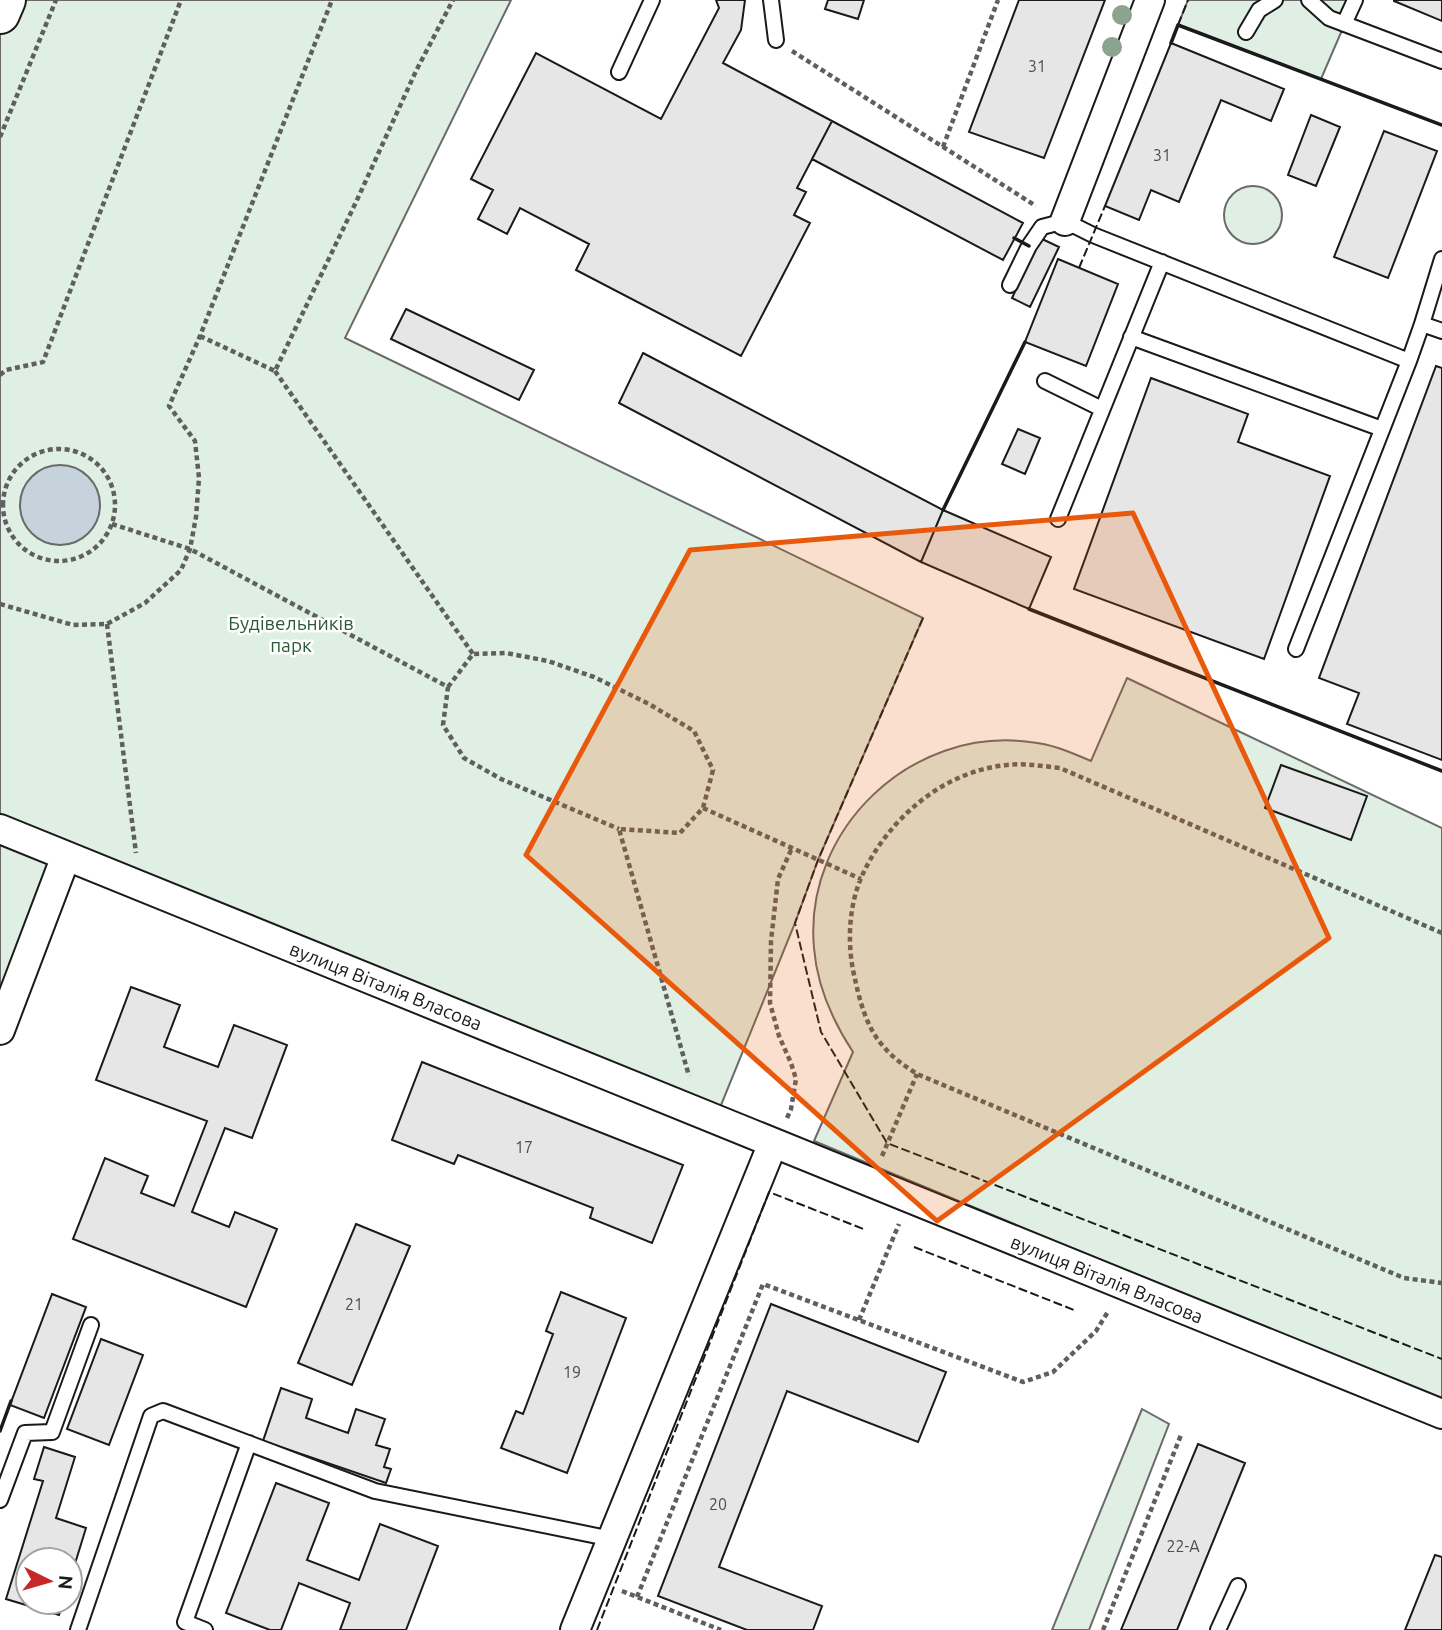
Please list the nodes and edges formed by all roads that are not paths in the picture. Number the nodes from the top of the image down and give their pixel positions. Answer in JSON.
{"nodes":[{"id":1,"x":6,"y":0,"type":"edge"},
{"id":2,"x":652,"y":0,"type":"edge"},
{"id":3,"x":771,"y":0,"type":"edge"},
{"id":4,"x":1150,"y":0,"type":"edge"},
{"id":5,"x":1275,"y":0,"type":"edge"},
{"id":6,"x":1309,"y":0,"type":"edge"},
{"id":7,"x":1355,"y":0,"type":"edge"},
{"id":8,"x":0,"y":14,"type":"edge"},
{"id":9,"x":1344,"y":24,"type":"junction"},
{"id":10,"x":1246,"y":32,"type":"dead end"},
{"id":11,"x":775,"y":40,"type":"road end"},
{"id":12,"x":1442,"y":61,"type":"edge"},
{"id":13,"x":619,"y":72,"type":"dead end"},
{"id":14,"x":1065,"y":221,"type":"junction"},
{"id":15,"x":1442,"y":259,"type":"edge"},
{"id":16,"x":1162,"y":262,"type":"junction"},
{"id":17,"x":1010,"y":285,"type":"dead end"},
{"id":18,"x":1422,"y":324,"type":"junction"},
{"id":19,"x":1442,"y":331,"type":"edge"},
{"id":20,"x":1132,"y":337,"type":"junction"},
{"id":21,"x":1409,"y":361,"type":"junction"},
{"id":22,"x":1045,"y":382,"type":"dead end"},
{"id":23,"x":1102,"y":409,"type":"junction"},
{"id":24,"x":1382,"y":429,"type":"junction"},
{"id":25,"x":1058,"y":519,"type":"dead end"},
{"id":26,"x":1296,"y":649,"type":"dead end"},
{"id":27,"x":0,"y":830,"type":"edge"},
{"id":28,"x":66,"y":856,"type":"junction"},
{"id":29,"x":0,"y":1030,"type":"edge"},
{"id":30,"x":773,"y":1143,"type":"junction"},
{"id":31,"x":91,"y":1325,"type":"dead end"},
{"id":32,"x":1442,"y":1414,"type":"edge"},
{"id":33,"x":249,"y":1444,"type":"junction"},
{"id":34,"x":0,"y":1500,"type":"edge"},
{"id":35,"x":612,"y":1539,"type":"junction"},
{"id":36,"x":1238,"y":1586,"type":"dead end"},
{"id":37,"x":78,"y":1630,"type":"edge"},
{"id":38,"x":205,"y":1630,"type":"edge"},
{"id":39,"x":575,"y":1630,"type":"edge"},
{"id":40,"x":1218,"y":1630,"type":"edge"}],
"edges":[{"from":1,"to":8,"type":"main road"},
{"from":2,"to":13,"type":"lane"},
{"from":3,"to":11,"type":"lane"},
{"from":4,"to":14,"type":"street"},
{"from":5,"to":10,"type":"lane"},
{"from":6,"to":9,"type":"lane"},
{"from":7,"to":9,"type":"lane"},
{"from":9,"to":12,"type":"lane"},
{"from":14,"to":16,"type":"lane"},
{"from":14,"to":17,"type":"lane"},
{"from":15,"to":18,"type":"lane"},
{"from":16,"to":20,"type":"lane"},
{"from":16,"to":21,"type":"lane"},
{"from":18,"to":19,"type":"lane"},
{"from":18,"to":21,"type":"lane"},
{"from":20,"to":23,"type":"lane"},
{"from":20,"to":24,"type":"lane"},
{"from":21,"to":24,"type":"lane"},
{"from":22,"to":23,"type":"lane"},
{"from":23,"to":25,"type":"lane"},
{"from":24,"to":26,"type":"lane"},
{"from":27,"to":28,"type":"street","name":"вулиця Віталія Власова"},
{"from":28,"to":29,"type":"street"},
{"from":28,"to":30,"type":"street","name":"вулиця Віталія Власова"},
{"from":30,"to":32,"type":"street","name":"вулиця Віталія Власова"},
{"from":30,"to":35,"type":"street"},
{"from":31,"to":34,"type":"lane"},
{"from":33,"to":35,"type":"lane"},
{"from":33,"to":37,"type":"lane"},
{"from":33,"to":38,"type":"lane"},
{"from":35,"to":39,"type":"street"},
{"from":36,"to":40,"type":"lane"}]}
